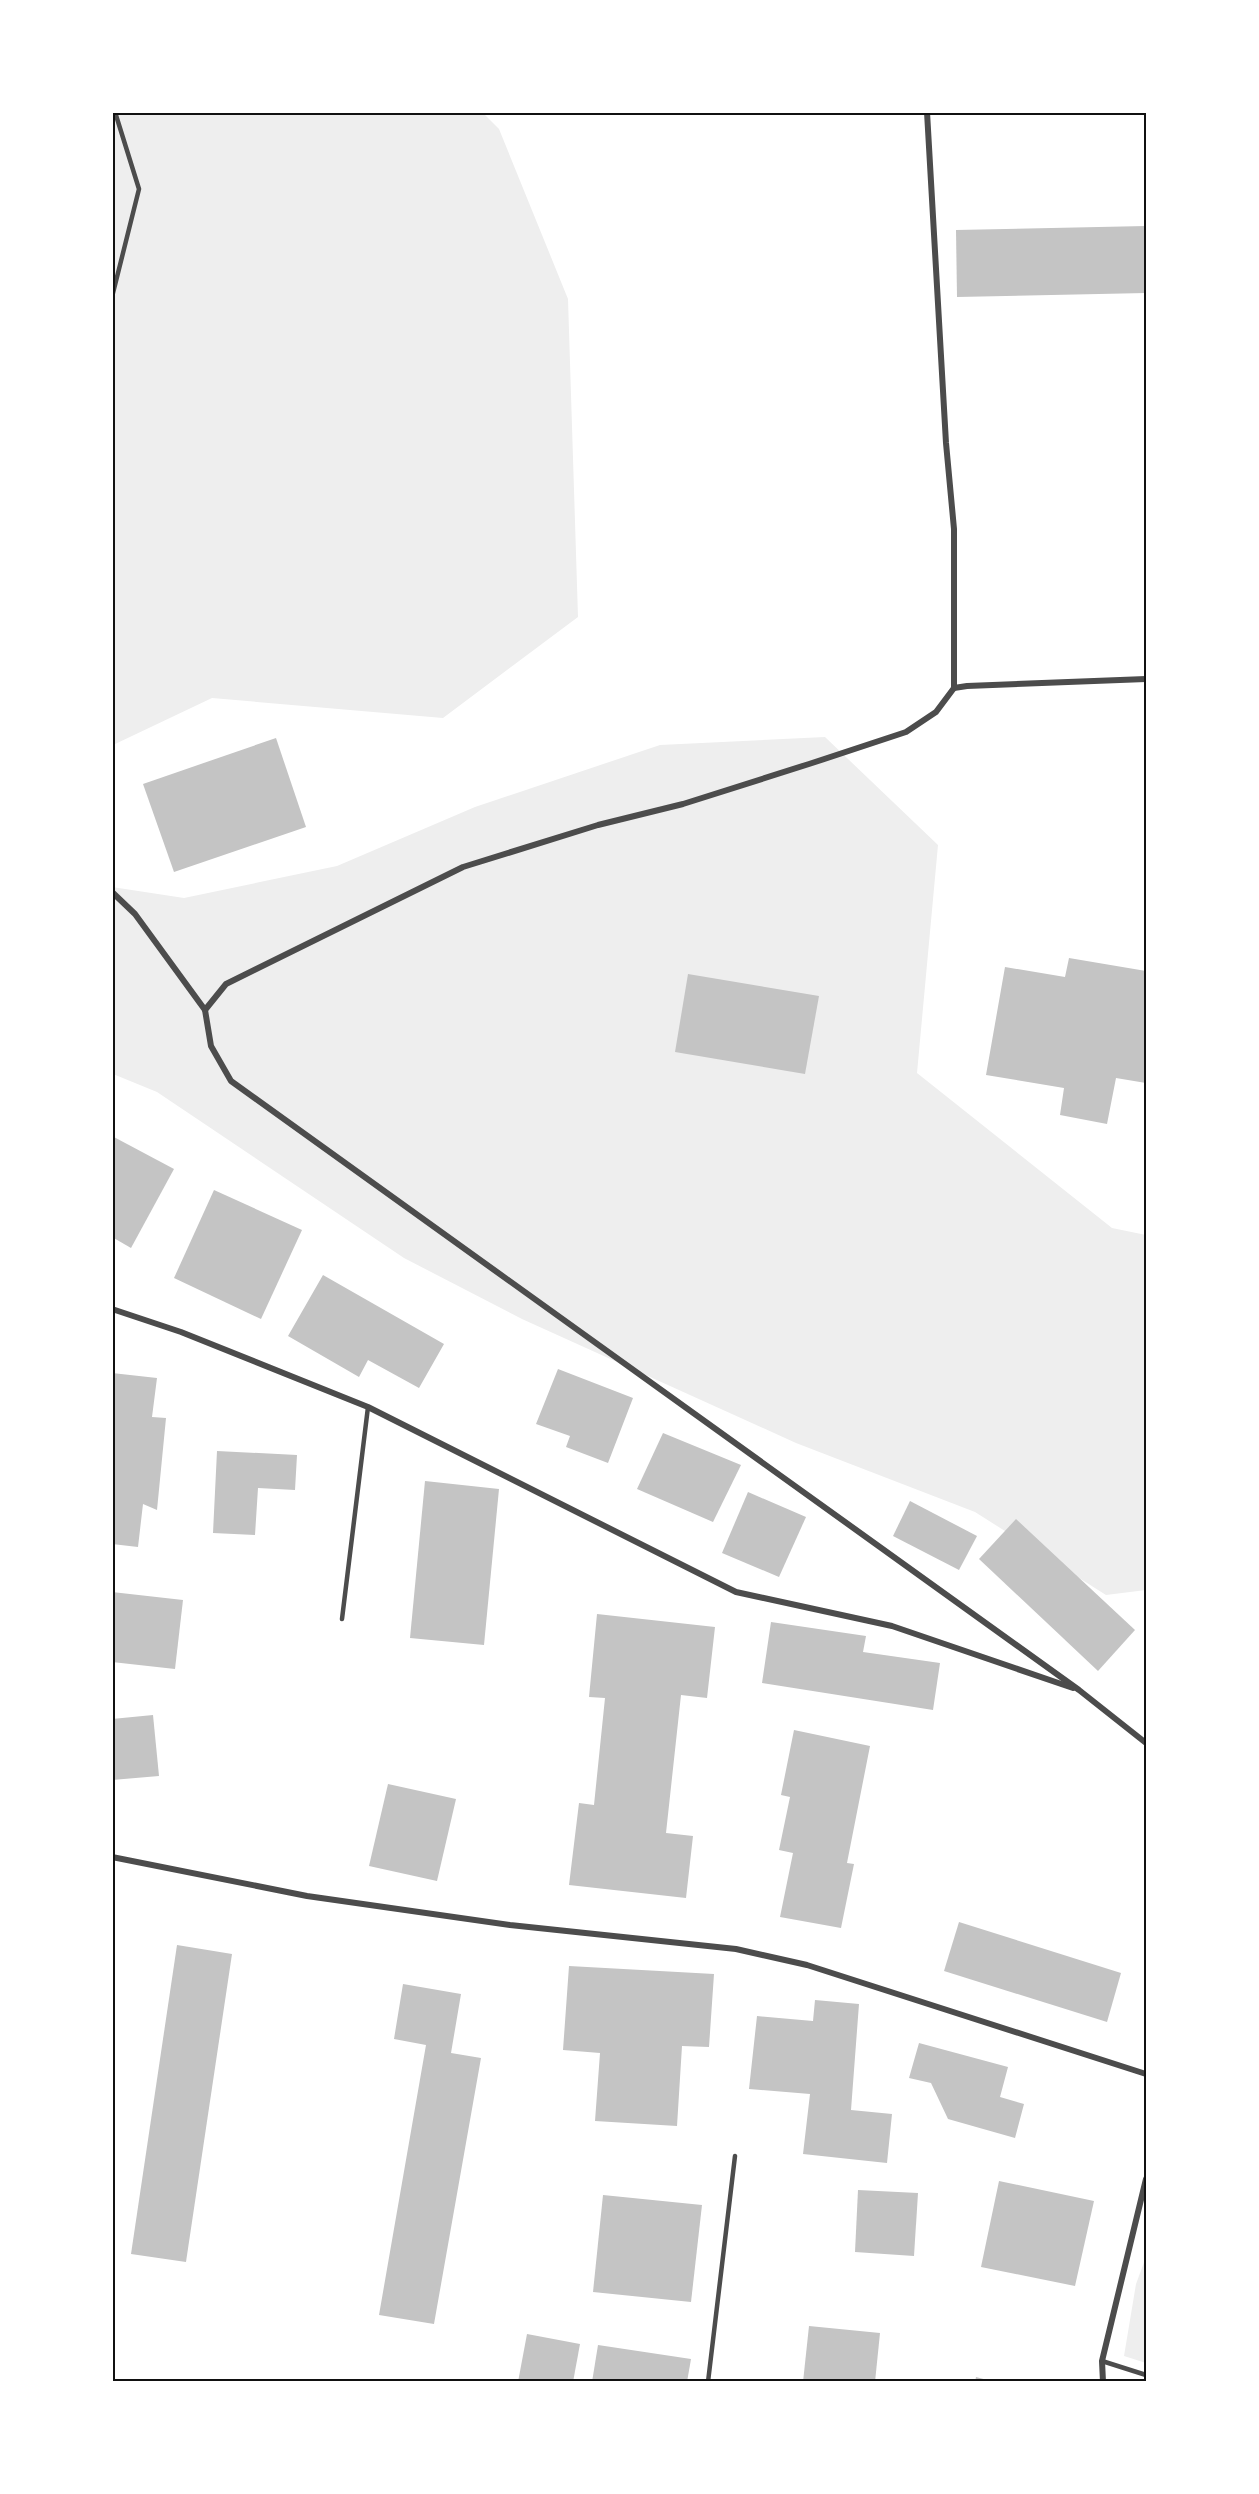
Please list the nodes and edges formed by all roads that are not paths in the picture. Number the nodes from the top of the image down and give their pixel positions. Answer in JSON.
{"nodes":[{"id":1,"x":115,"y":112,"type":"edge"},
{"id":2,"x":927,"y":112,"type":"edge"},
{"id":3,"x":112,"y":297,"type":"edge"},
{"id":4,"x":1146,"y":680,"type":"edge"},
{"id":5,"x":954,"y":688,"type":"junction"},
{"id":6,"x":112,"y":892,"type":"edge"},
{"id":7,"x":205,"y":1010,"type":"junction"},
{"id":8,"x":112,"y":1310,"type":"edge"},
{"id":9,"x":368,"y":1407,"type":"junction"},
{"id":10,"x":342,"y":1619,"type":"dead end"},
{"id":11,"x":1079,"y":1690,"type":"junction"},
{"id":12,"x":1146,"y":1743,"type":"edge"},
{"id":13,"x":112,"y":1857,"type":"edge"},
{"id":14,"x":1146,"y":2074,"type":"edge"},
{"id":15,"x":735,"y":2156,"type":"dead end"},
{"id":16,"x":1146,"y":2179,"type":"edge"},
{"id":17,"x":1102,"y":2361,"type":"junction"},
{"id":18,"x":1146,"y":2375,"type":"edge"},
{"id":19,"x":708,"y":2382,"type":"edge"},
{"id":20,"x":1103,"y":2382,"type":"edge"}],
"edges":[{"from":1,"to":3,"type":"lane"},
{"from":2,"to":5,"type":"street"},
{"from":4,"to":5,"type":"street"},
{"from":5,"to":7,"type":"street"},
{"from":6,"to":7,"type":"street"},
{"from":7,"to":11,"type":"street"},
{"from":8,"to":9,"type":"street"},
{"from":9,"to":10,"type":"lane"},
{"from":9,"to":11,"type":"street"},
{"from":11,"to":12,"type":"street"},
{"from":13,"to":14,"type":"street"},
{"from":15,"to":19,"type":"lane"},
{"from":16,"to":17,"type":"street"},
{"from":17,"to":18,"type":"lane"},
{"from":17,"to":20,"type":"street"}]}
